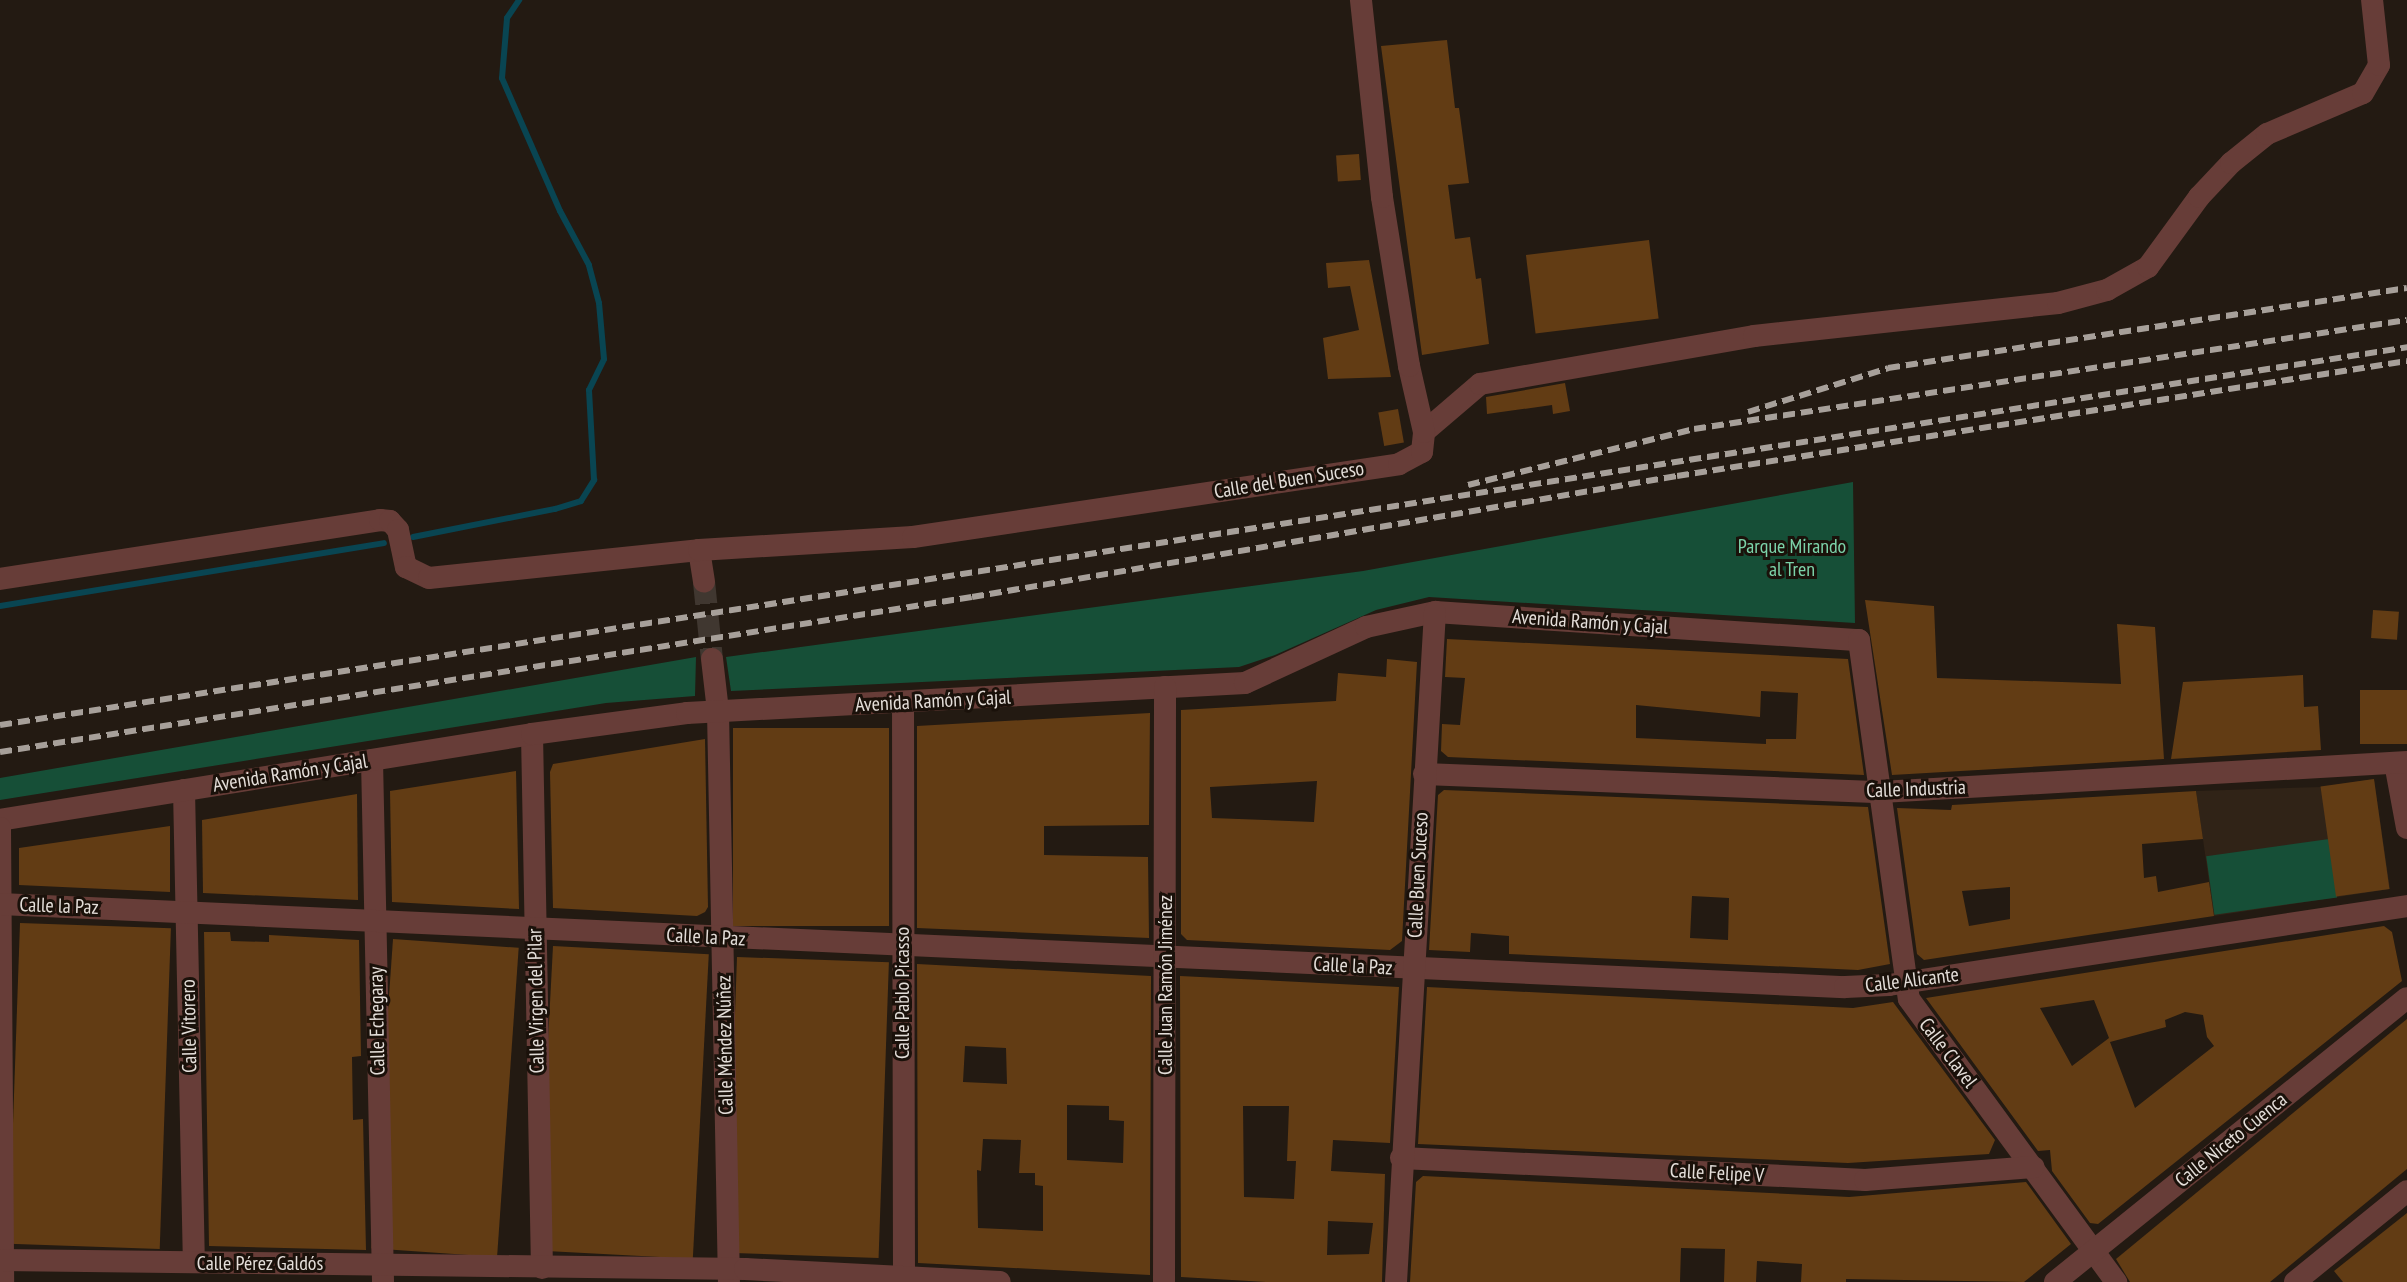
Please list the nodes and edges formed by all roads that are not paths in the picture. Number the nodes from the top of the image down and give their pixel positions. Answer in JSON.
{"nodes":[{"id":1,"x":1361,"y":0,"type":"edge"},
{"id":2,"x":2372,"y":0,"type":"edge"},
{"id":3,"x":1424,"y":432,"type":"junction"},
{"id":4,"x":699,"y":550,"type":"junction"},
{"id":5,"x":0,"y":579,"type":"edge"},
{"id":6,"x":704,"y":582,"type":"tunnel mouth"},
{"id":7,"x":1435,"y":612,"type":"junction"},
{"id":8,"x":1859,"y":640,"type":"joint"},
{"id":9,"x":712,"y":659,"type":"tunnel mouth"},
{"id":10,"x":1165,"y":687,"type":"junction"},
{"id":11,"x":903,"y":703,"type":"junction"},
{"id":12,"x":718,"y":711,"type":"junction"},
{"id":13,"x":532,"y":734,"type":"junction"},
{"id":14,"x":372,"y":760,"type":"junction"},
{"id":15,"x":2401,"y":762,"type":"edge"},
{"id":16,"x":1424,"y":774,"type":"junction"},
{"id":17,"x":184,"y":790,"type":"junction"},
{"id":18,"x":1881,"y":792,"type":"junction"},
{"id":19,"x":0,"y":820,"type":"edge"},
{"id":20,"x":0,"y":828,"type":"edge"},
{"id":21,"x":2407,"y":828,"type":"edge"},
{"id":22,"x":1,"y":904,"type":"edge"},
{"id":23,"x":2407,"y":906,"type":"edge"},
{"id":24,"x":186,"y":911,"type":"junction"},
{"id":25,"x":375,"y":921,"type":"junction"},
{"id":26,"x":534,"y":928,"type":"junction"},
{"id":27,"x":724,"y":938,"type":"junction"},
{"id":28,"x":902,"y":945,"type":"junction"},
{"id":29,"x":1166,"y":956,"type":"junction"},
{"id":30,"x":1412,"y":969,"type":"junction"},
{"id":31,"x":1906,"y":982,"type":"junction"},
{"id":32,"x":2407,"y":998,"type":"edge"},
{"id":33,"x":2,"y":1024,"type":"edge"},
{"id":34,"x":2,"y":1143,"type":"edge"},
{"id":35,"x":1401,"y":1158,"type":"junction"},
{"id":36,"x":2033,"y":1167,"type":"junction"},
{"id":37,"x":2407,"y":1191,"type":"edge"},
{"id":38,"x":2095,"y":1251,"type":"junction"},
{"id":39,"x":194,"y":1262,"type":"junction"},
{"id":40,"x":2,"y":1268,"type":"edge"},
{"id":41,"x":542,"y":1268,"type":"junction"},
{"id":42,"x":383,"y":1273,"type":"edge"},
{"id":43,"x":729,"y":1276,"type":"edge"},
{"id":44,"x":904,"y":1280,"type":"edge"},
{"id":45,"x":1000,"y":1282,"type":"edge"},
{"id":46,"x":1164,"y":1282,"type":"edge"},
{"id":47,"x":1396,"y":1282,"type":"edge"},
{"id":48,"x":2055,"y":1282,"type":"edge"},
{"id":49,"x":2116,"y":1282,"type":"edge"},
{"id":50,"x":2295,"y":1282,"type":"edge"}],
"edges":[{"from":1,"to":3,"type":"street"},
{"from":2,"to":3,"type":"street"},
{"from":3,"to":4,"type":"street","name":"Calle del Buen Suceso"},
{"from":4,"to":5,"type":"street"},
{"from":4,"to":6,"type":"street"},
{"from":7,"to":8,"type":"street","name":"Avenida Ramón y Cajal"},
{"from":7,"to":10,"type":"street","name":"Avenida Ramón y Cajal"},
{"from":7,"to":16,"type":"street","name":"Calle Buen Suceso"},
{"from":8,"to":18,"type":"street","name":"Calle Clavel"},
{"from":9,"to":12,"type":"street","name":"Calle Méndez Núñez"},
{"from":10,"to":11,"type":"street","name":"Avenida Ramón y Cajal"},
{"from":10,"to":29,"type":"street","name":"Calle Juan Ramón Jiménez"},
{"from":11,"to":12,"type":"street","name":"Avenida Ramón y Cajal"},
{"from":11,"to":28,"type":"street","name":"Calle Pablo Picasso"},
{"from":12,"to":13,"type":"street","name":"Avenida Ramón y Cajal"},
{"from":12,"to":27,"type":"street","name":"Calle Méndez Núñez"},
{"from":13,"to":14,"type":"street","name":"Avenida Ramón y Cajal"},
{"from":13,"to":26,"type":"street","name":"Calle Virgen del Pilar"},
{"from":14,"to":17,"type":"street","name":"Avenida Ramón y Cajal"},
{"from":14,"to":25,"type":"street","name":"Calle Echegaray"},
{"from":15,"to":18,"type":"street","name":"Calle Industria"},
{"from":15,"to":21,"type":"street"},
{"from":16,"to":18,"type":"street","name":"Calle Industria"},
{"from":16,"to":30,"type":"street","name":"Calle Buen Suceso"},
{"from":17,"to":19,"type":"street","name":"Avenida Ramón y Cajal"},
{"from":17,"to":24,"type":"street","name":"Calle Vitorero"},
{"from":18,"to":31,"type":"street","name":"Calle Clavel"},
{"from":20,"to":22,"type":"street"},
{"from":22,"to":24,"type":"street","name":"Calle la Paz"},
{"from":22,"to":33,"type":"street"},
{"from":23,"to":31,"type":"street","name":"Calle Alicante"},
{"from":24,"to":25,"type":"street","name":"Calle la Paz"},
{"from":24,"to":39,"type":"street","name":"Calle Vitorero"},
{"from":25,"to":26,"type":"street","name":"Calle la Paz"},
{"from":25,"to":42,"type":"street","name":"Calle Echegaray"},
{"from":26,"to":27,"type":"street","name":"Calle la Paz"},
{"from":26,"to":41,"type":"street","name":"Calle Virgen del Pilar"},
{"from":27,"to":28,"type":"street","name":"Calle la Paz"},
{"from":27,"to":43,"type":"street","name":"Calle Méndez Núñez"},
{"from":28,"to":29,"type":"street","name":"Calle la Paz"},
{"from":28,"to":44,"type":"street","name":"Calle Pablo Picasso"},
{"from":29,"to":30,"type":"street","name":"Calle la Paz"},
{"from":29,"to":46,"type":"street","name":"Calle Juan Ramón Jiménez"},
{"from":30,"to":31,"type":"street","name":"Calle Alicante"},
{"from":30,"to":35,"type":"street","name":"Calle Buen Suceso"},
{"from":31,"to":36,"type":"street","name":"Calle Clavel"},
{"from":32,"to":38,"type":"street","name":"Calle Niceto Cuenca"},
{"from":33,"to":34,"type":"street"},
{"from":34,"to":40,"type":"street"},
{"from":35,"to":36,"type":"street","name":"Calle Felipe V"},
{"from":35,"to":47,"type":"street","name":"Calle Buen Suceso"},
{"from":36,"to":38,"type":"street","name":"Calle Clavel"},
{"from":37,"to":50,"type":"street"},
{"from":38,"to":48,"type":"street","name":"Calle Niceto Cuenca"},
{"from":38,"to":49,"type":"street","name":"Calle Clavel"},
{"from":39,"to":40,"type":"street","name":"Calle Pérez Galdós"},
{"from":39,"to":42,"type":"street","name":"Calle Pérez Galdós"},
{"from":41,"to":42,"type":"street","name":"Calle Pérez Galdós"},
{"from":41,"to":43,"type":"street","name":"Calle Pérez Galdós"},
{"from":43,"to":44,"type":"street","name":"Calle Pérez Galdós"},
{"from":44,"to":45,"type":"street","name":"Calle Pérez Galdós"}]}
